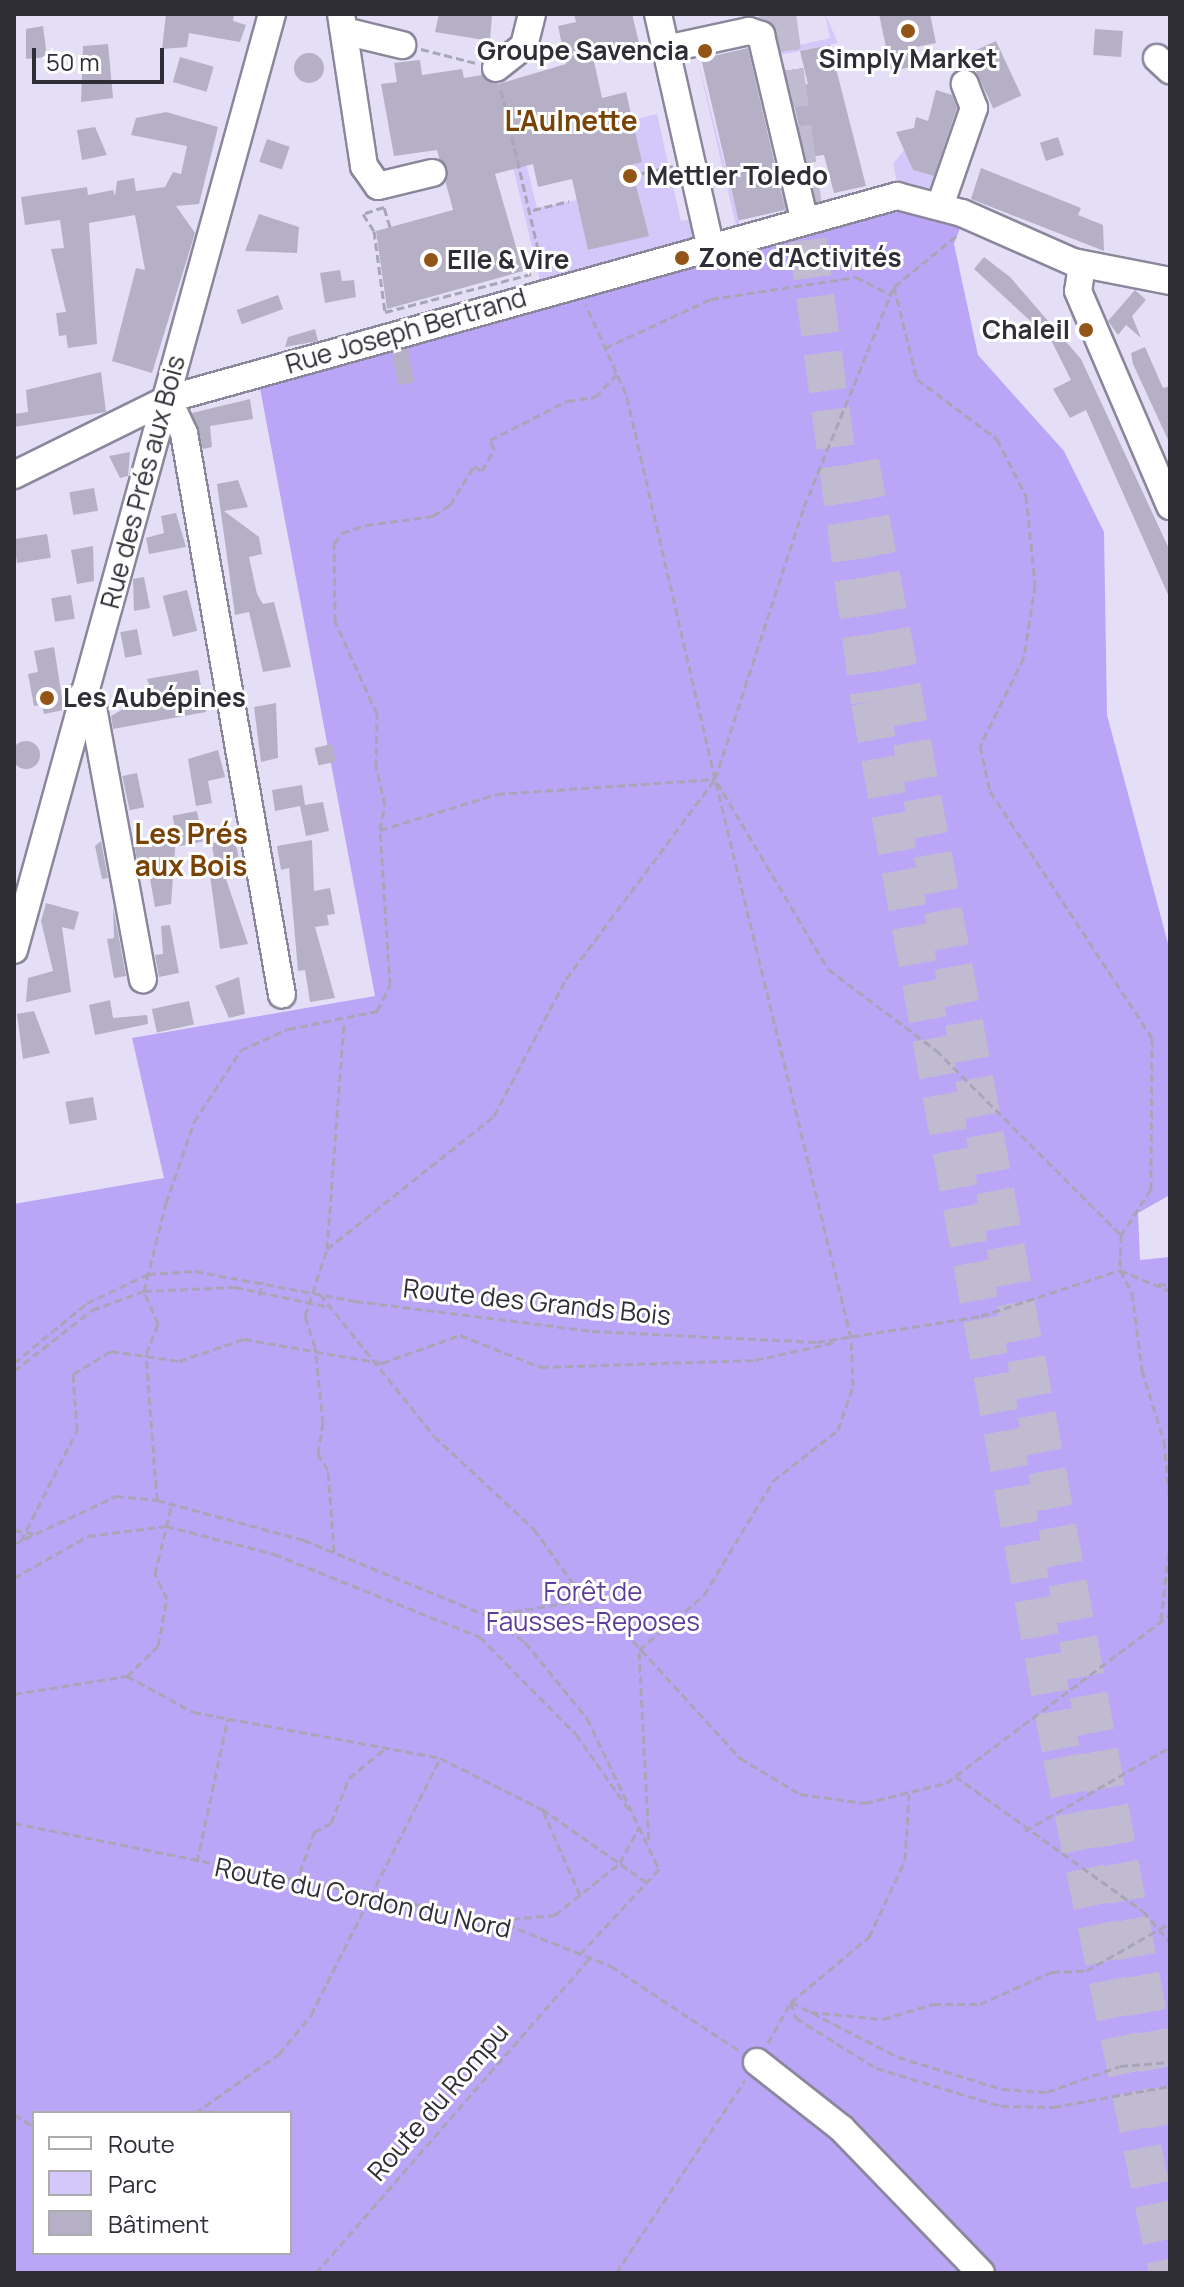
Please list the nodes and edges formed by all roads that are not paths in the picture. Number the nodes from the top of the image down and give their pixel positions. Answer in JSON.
{"nodes":[{"id":1,"x":272,"y":14,"type":"edge"},
{"id":2,"x":532,"y":14,"type":"edge"},
{"id":3,"x":658,"y":14,"type":"edge"},
{"id":4,"x":343,"y":22,"type":"edge"},
{"id":5,"x":402,"y":45,"type":"road end"},
{"id":6,"x":666,"y":49,"type":"junction"},
{"id":7,"x":496,"y":68,"type":"road end"},
{"id":8,"x":965,"y":84,"type":"dead end"},
{"id":9,"x":432,"y":173,"type":"dead end"},
{"id":10,"x":951,"y":210,"type":"junction"},
{"id":11,"x":804,"y":219,"type":"junction"},
{"id":12,"x":710,"y":244,"type":"junction"},
{"id":13,"x":1082,"y":264,"type":"junction"},
{"id":14,"x":1170,"y":281,"type":"edge"},
{"id":15,"x":168,"y":399,"type":"junction"},
{"id":16,"x":14,"y":475,"type":"edge"},
{"id":17,"x":1170,"y":506,"type":"edge"},
{"id":18,"x":83,"y":694,"type":"junction"},
{"id":19,"x":14,"y":950,"type":"edge"},
{"id":20,"x":143,"y":979,"type":"dead end"},
{"id":21,"x":282,"y":995,"type":"dead end"},
{"id":22,"x":757,"y":2062,"type":"road end"},
{"id":23,"x":981,"y":2273,"type":"edge"}],
"edges":[{"from":1,"to":15,"type":"street","name":"Rue des Prés aux Bois"},
{"from":2,"to":7,"type":"street"},
{"from":3,"to":6,"type":"street"},
{"from":4,"to":5,"type":"street"},
{"from":4,"to":9,"type":"street"},
{"from":6,"to":11,"type":"street"},
{"from":6,"to":12,"type":"street"},
{"from":8,"to":10,"type":"street"},
{"from":10,"to":11,"type":"street","name":"Rue Joseph Bertrand"},
{"from":10,"to":13,"type":"street","name":"Rue Joseph Bertrand"},
{"from":11,"to":12,"type":"street","name":"Rue Joseph Bertrand"},
{"from":12,"to":15,"type":"street","name":"Rue Joseph Bertrand"},
{"from":13,"to":14,"type":"street","name":"Rue Joseph Bertrand"},
{"from":13,"to":17,"type":"street"},
{"from":15,"to":16,"type":"street","name":"Rue Joseph Bertrand"},
{"from":15,"to":18,"type":"street","name":"Rue des Prés aux Bois"},
{"from":15,"to":21,"type":"street"},
{"from":18,"to":19,"type":"street","name":"Rue des Prés aux Bois"},
{"from":18,"to":20,"type":"street"},
{"from":22,"to":23,"type":"street"}]}
